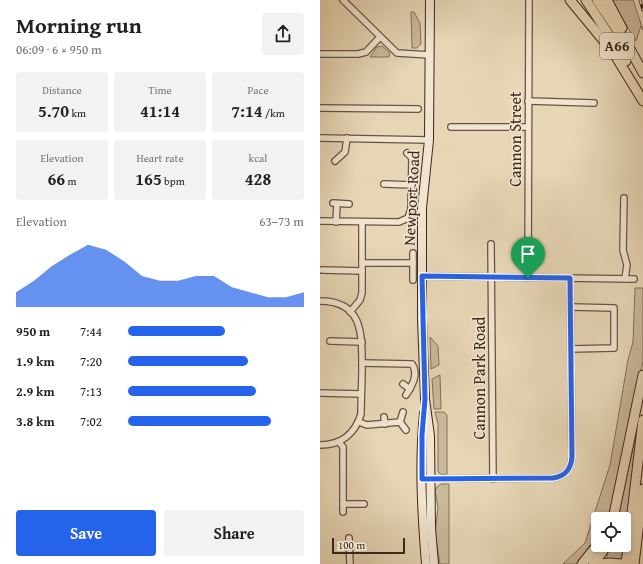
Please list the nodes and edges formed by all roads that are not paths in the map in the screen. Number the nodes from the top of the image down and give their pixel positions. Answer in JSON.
{"nodes":[{"id":1,"x":343,"y":0,"type":"edge"},
{"id":2,"x":430,"y":0,"type":"edge"},
{"id":3,"x":570,"y":0,"type":"edge"},
{"id":4,"x":586,"y":0,"type":"edge"},
{"id":5,"x":596,"y":0,"type":"edge"},
{"id":6,"x":607,"y":0,"type":"edge"},
{"id":7,"x":529,"y":1,"type":"dead end"},
{"id":8,"x":380,"y":37,"type":"junction"},
{"id":9,"x":320,"y":54,"type":"edge"},
{"id":10,"x":430,"y":55,"type":"junction"},
{"id":11,"x":643,"y":69,"type":"edge"},
{"id":12,"x":643,"y":73,"type":"edge"},
{"id":13,"x":643,"y":95,"type":"edge"},
{"id":14,"x":528,"y":101,"type":"junction"},
{"id":15,"x":643,"y":101,"type":"edge"},
{"id":16,"x":594,"y":103,"type":"dead end"},
{"id":17,"x":320,"y":108,"type":"edge"},
{"id":18,"x":418,"y":109,"type":"dead end"},
{"id":19,"x":451,"y":127,"type":"dead end"},
{"id":20,"x":528,"y":127,"type":"junction"},
{"id":21,"x":320,"y":138,"type":"edge"},
{"id":22,"x":347,"y":138,"type":"junction"},
{"id":23,"x":429,"y":140,"type":"junction"},
{"id":24,"x":407,"y":153,"type":"dead end"},
{"id":25,"x":335,"y":161,"type":"dead end"},
{"id":26,"x":384,"y":184,"type":"dead end"},
{"id":27,"x":412,"y":184,"type":"junction"},
{"id":28,"x":624,"y":198,"type":"dead end"},
{"id":29,"x":349,"y":204,"type":"dead end"},
{"id":30,"x":320,"y":221,"type":"edge"},
{"id":31,"x":336,"y":222,"type":"junction"},
{"id":32,"x":362,"y":222,"type":"junction"},
{"id":33,"x":491,"y":244,"type":"dead end"},
{"id":34,"x":413,"y":253,"type":"dead end"},
{"id":35,"x":362,"y":263,"type":"junction"},
{"id":36,"x":413,"y":263,"type":"junction"},
{"id":37,"x":322,"y":270,"type":"dead end"},
{"id":38,"x":362,"y":271,"type":"junction"},
{"id":39,"x":422,"y":276,"type":"junction"},
{"id":40,"x":491,"y":277,"type":"junction"},
{"id":41,"x":528,"y":278,"type":"junction"},
{"id":42,"x":570,"y":278,"type":"junction"},
{"id":43,"x":625,"y":279,"type":"junction"},
{"id":44,"x":413,"y":280,"type":"dead end"},
{"id":45,"x":634,"y":280,"type":"dead end"},
{"id":46,"x":320,"y":301,"type":"edge"},
{"id":47,"x":571,"y":307,"type":"junction"},
{"id":48,"x":350,"y":312,"type":"junction"},
{"id":49,"x":362,"y":342,"type":"junction"},
{"id":50,"x":336,"y":349,"type":"dead end"},
{"id":51,"x":571,"y":349,"type":"junction"},
{"id":52,"x":362,"y":363,"type":"junction"},
{"id":53,"x":643,"y":375,"type":"edge"},
{"id":54,"x":403,"y":384,"type":"dead end"},
{"id":55,"x":410,"y":389,"type":"junction"},
{"id":56,"x":320,"y":393,"type":"edge"},
{"id":57,"x":361,"y":394,"type":"junction"},
{"id":58,"x":406,"y":395,"type":"dead end"},
{"id":59,"x":403,"y":412,"type":"dead end"},
{"id":60,"x":384,"y":416,"type":"dead end"},
{"id":61,"x":643,"y":420,"type":"edge"},
{"id":62,"x":359,"y":422,"type":"junction"},
{"id":63,"x":400,"y":422,"type":"junction"},
{"id":64,"x":384,"y":424,"type":"junction"},
{"id":65,"x":406,"y":430,"type":"dead end"},
{"id":66,"x":339,"y":442,"type":"junction"},
{"id":67,"x":320,"y":445,"type":"edge"},
{"id":68,"x":426,"y":479,"type":"junction"},
{"id":69,"x":493,"y":479,"type":"junction"},
{"id":70,"x":643,"y":488,"type":"edge"},
{"id":71,"x":343,"y":504,"type":"junction"},
{"id":72,"x":364,"y":504,"type":"dead end"},
{"id":73,"x":343,"y":512,"type":"dead end"},
{"id":74,"x":614,"y":512,"type":"edge"},
{"id":75,"x":349,"y":538,"type":"dead end"},
{"id":76,"x":592,"y":552,"type":"edge"},
{"id":77,"x":603,"y":552,"type":"edge"},
{"id":78,"x":350,"y":564,"type":"edge"},
{"id":79,"x":426,"y":564,"type":"edge"},
{"id":80,"x":434,"y":564,"type":"edge"},
{"id":81,"x":582,"y":564,"type":"edge"},
{"id":82,"x":593,"y":564,"type":"edge"},
{"id":83,"x":599,"y":564,"type":"edge"},
{"id":84,"x":622,"y":564,"type":"edge"},
{"id":85,"x":626,"y":564,"type":"edge"},
{"id":86,"x":634,"y":564,"type":"edge"}],
"edges":[{"from":1,"to":8,"type":"street"},
{"from":2,"to":10,"type":"main road","name":"Newport Road"},
{"from":3,"to":15,"type":"main road"},
{"from":4,"to":13,"type":"main road","number":"A66"},
{"from":5,"to":12,"type":"main road","number":"A66"},
{"from":6,"to":11,"type":"main road","number":"A66"},
{"from":7,"to":14,"type":"street","name":"Cannon Street"},
{"from":8,"to":9,"type":"street"},
{"from":8,"to":10,"type":"street"},
{"from":10,"to":23,"type":"main road","name":"Newport Road"},
{"from":14,"to":16,"type":"street"},
{"from":14,"to":20,"type":"street","name":"Cannon Street"},
{"from":17,"to":18,"type":"street"},
{"from":19,"to":20,"type":"street"},
{"from":20,"to":41,"type":"street","name":"Cannon Street"},
{"from":21,"to":22,"type":"street"},
{"from":22,"to":23,"type":"street"},
{"from":22,"to":25,"type":"street"},
{"from":23,"to":39,"type":"main road","name":"Newport Road"},
{"from":24,"to":27,"type":"street"},
{"from":26,"to":27,"type":"street"},
{"from":27,"to":32,"type":"street"},
{"from":28,"to":43,"type":"street"},
{"from":29,"to":31,"type":"street"},
{"from":30,"to":31,"type":"street"},
{"from":31,"to":32,"type":"street"},
{"from":32,"to":35,"type":"street"},
{"from":33,"to":40,"type":"street","name":"Cannon Park Road"},
{"from":34,"to":36,"type":"street"},
{"from":35,"to":36,"type":"street"},
{"from":35,"to":38,"type":"street"},
{"from":36,"to":44,"type":"street"},
{"from":37,"to":38,"type":"street"},
{"from":38,"to":48,"type":"street"},
{"from":39,"to":40,"type":"street"},
{"from":39,"to":68,"type":"main road","name":"Newport Road"},
{"from":40,"to":41,"type":"street"},
{"from":40,"to":69,"type":"street","name":"Cannon Park Road"},
{"from":41,"to":42,"type":"street"},
{"from":42,"to":43,"type":"street"},
{"from":42,"to":47,"type":"street"},
{"from":43,"to":45,"type":"street"},
{"from":46,"to":48,"type":"street"},
{"from":47,"to":51,"type":"street"},
{"from":47,"to":51,"type":"street"},
{"from":48,"to":49,"type":"street"},
{"from":49,"to":50,"type":"street"},
{"from":49,"to":52,"type":"street"},
{"from":51,"to":69,"type":"street"},
{"from":52,"to":55,"type":"street"},
{"from":52,"to":57,"type":"street"},
{"from":53,"to":74,"type":"main road"},
{"from":54,"to":55,"type":"street"},
{"from":55,"to":58,"type":"street"},
{"from":56,"to":57,"type":"street"},
{"from":57,"to":62,"type":"street"},
{"from":59,"to":63,"type":"street"},
{"from":60,"to":64,"type":"street"},
{"from":61,"to":85,"type":"main road"},
{"from":62,"to":64,"type":"street"},
{"from":62,"to":66,"type":"street"},
{"from":63,"to":64,"type":"street"},
{"from":63,"to":65,"type":"street"},
{"from":66,"to":67,"type":"street"},
{"from":66,"to":71,"type":"street"},
{"from":68,"to":69,"type":"street"},
{"from":68,"to":79,"type":"main road","name":"Newport Road"},
{"from":68,"to":80,"type":"main road","name":"Newport Road"},
{"from":70,"to":86,"type":"main road"},
{"from":71,"to":72,"type":"street"},
{"from":71,"to":73,"type":"street"},
{"from":75,"to":78,"type":"street"},
{"from":76,"to":81,"type":"main road"},
{"from":77,"to":82,"type":"main road"},
{"from":83,"to":84,"type":"main road"}]}
